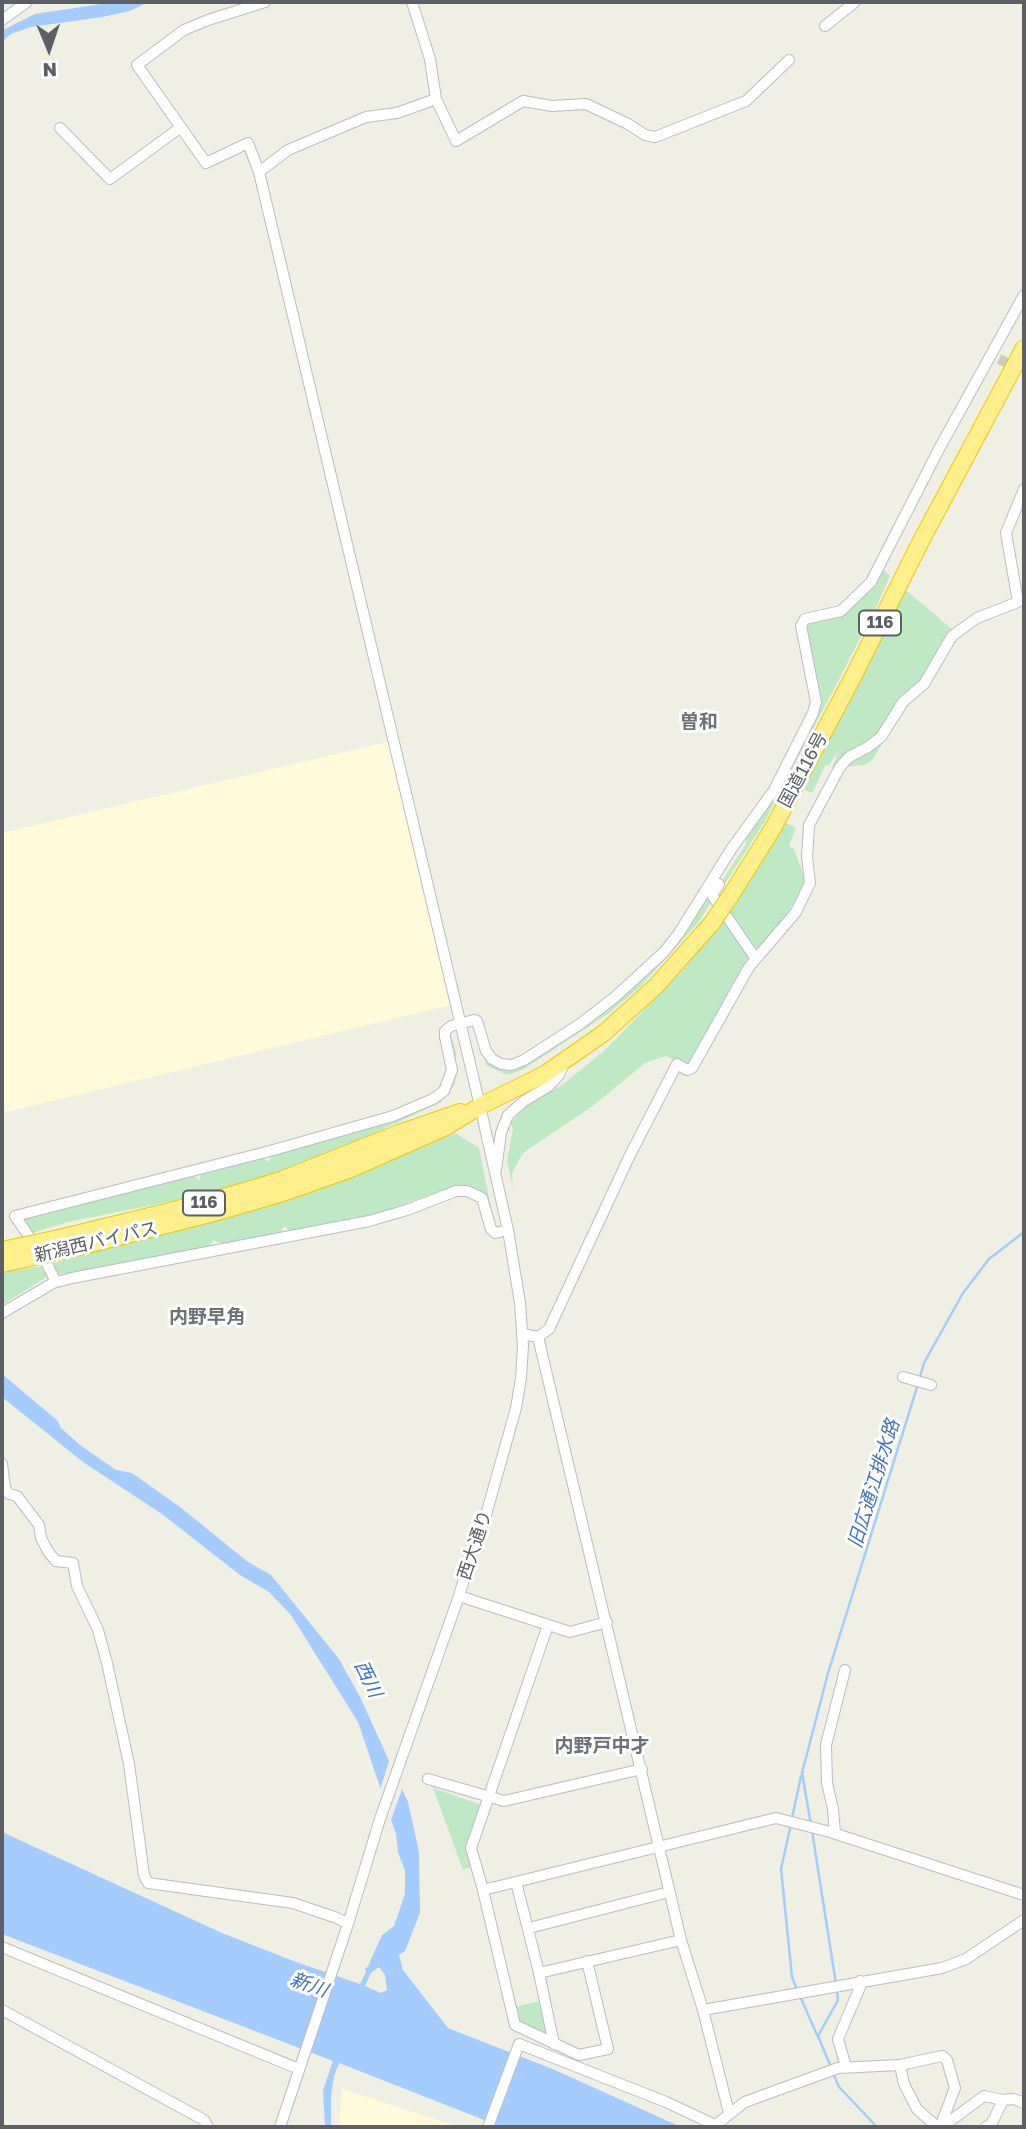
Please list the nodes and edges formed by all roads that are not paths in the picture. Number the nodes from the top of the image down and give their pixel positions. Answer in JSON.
{"nodes":[{"id":1,"x":27,"y":2,"type":"edge"},
{"id":2,"x":264,"y":2,"type":"edge"},
{"id":3,"x":412,"y":2,"type":"edge"},
{"id":4,"x":855,"y":2,"type":"edge"},
{"id":5,"x":2,"y":20,"type":"edge"},
{"id":6,"x":825,"y":26,"type":"dead end"},
{"id":7,"x":789,"y":60,"type":"dead end"},
{"id":8,"x":436,"y":99,"type":"junction"},
{"id":9,"x":181,"y":127,"type":"junction"},
{"id":10,"x":60,"y":128,"type":"dead end"},
{"id":11,"x":259,"y":172,"type":"junction"},
{"id":12,"x":1024,"y":295,"type":"edge"},
{"id":13,"x":1024,"y":348,"type":"edge"},
{"id":14,"x":1024,"y":489,"type":"edge"},
{"id":15,"x":732,"y":848,"type":"junction"},
{"id":16,"x":756,"y":959,"type":"junction"},
{"id":17,"x":460,"y":1023,"type":"junction"},
{"id":18,"x":565,"y":1061,"type":"junction"},
{"id":19,"x":480,"y":1106,"type":"junction"},
{"id":20,"x":495,"y":1173,"type":"junction"},
{"id":21,"x":15,"y":1216,"type":"junction"},
{"id":22,"x":2,"y":1219,"type":"edge"},
{"id":23,"x":508,"y":1230,"type":"junction"},
{"id":24,"x":63,"y":1244,"type":"junction"},
{"id":25,"x":2,"y":1250,"type":"edge"},
{"id":26,"x":2,"y":1264,"type":"edge"},
{"id":27,"x":56,"y":1282,"type":"junction"},
{"id":28,"x":2,"y":1313,"type":"edge"},
{"id":29,"x":522,"y":1334,"type":"junction"},
{"id":30,"x":538,"y":1337,"type":"junction"},
{"id":31,"x":903,"y":1377,"type":"dead end"},
{"id":32,"x":931,"y":1385,"type":"dead end"},
{"id":33,"x":2,"y":1464,"type":"edge"},
{"id":34,"x":459,"y":1596,"type":"junction"},
{"id":35,"x":607,"y":1622,"type":"junction"},
{"id":36,"x":548,"y":1625,"type":"junction"},
{"id":37,"x":845,"y":1670,"type":"dead end"},
{"id":38,"x":642,"y":1769,"type":"junction"},
{"id":39,"x":428,"y":1779,"type":"dead end"},
{"id":40,"x":488,"y":1797,"type":"junction"},
{"id":41,"x":832,"y":1833,"type":"junction"},
{"id":42,"x":660,"y":1848,"type":"junction"},
{"id":43,"x":516,"y":1882,"type":"junction"},
{"id":44,"x":483,"y":1890,"type":"junction"},
{"id":45,"x":669,"y":1892,"type":"junction"},
{"id":46,"x":1024,"y":1895,"type":"edge"},
{"id":47,"x":1024,"y":1920,"type":"edge"},
{"id":48,"x":348,"y":1924,"type":"junction"},
{"id":49,"x":529,"y":1928,"type":"junction"},
{"id":50,"x":681,"y":1940,"type":"junction"},
{"id":51,"x":2,"y":1947,"type":"edge"},
{"id":52,"x":587,"y":1961,"type":"junction"},
{"id":53,"x":540,"y":1973,"type":"junction"},
{"id":54,"x":860,"y":1981,"type":"junction"},
{"id":55,"x":2,"y":2010,"type":"edge"},
{"id":56,"x":704,"y":2010,"type":"junction"},
{"id":57,"x":554,"y":2044,"type":"junction"},
{"id":58,"x":900,"y":2065,"type":"junction"},
{"id":59,"x":300,"y":2066,"type":"junction"},
{"id":60,"x":842,"y":2067,"type":"junction"},
{"id":61,"x":1003,"y":2100,"type":"junction"},
{"id":62,"x":1024,"y":2103,"type":"edge"},
{"id":63,"x":729,"y":2113,"type":"junction"},
{"id":64,"x":714,"y":2126,"type":"edge"},
{"id":65,"x":208,"y":2127,"type":"edge"},
{"id":66,"x":280,"y":2127,"type":"edge"},
{"id":67,"x":488,"y":2127,"type":"edge"},
{"id":68,"x":940,"y":2127,"type":"edge"},
{"id":69,"x":986,"y":2127,"type":"edge"}],
"edges":[{"from":1,"to":5,"type":"street"},
{"from":2,"to":9,"type":"street"},
{"from":3,"to":8,"type":"street"},
{"from":4,"to":6,"type":"street"},
{"from":7,"to":8,"type":"street"},
{"from":8,"to":11,"type":"street"},
{"from":9,"to":10,"type":"street"},
{"from":9,"to":11,"type":"street","name":"西大通り"},
{"from":11,"to":17,"type":"street","name":"西大通り"},
{"from":12,"to":15,"type":"street"},
{"from":13,"to":18,"type":"highway","name":"国道116号","number":"116","bridge":true},
{"from":14,"to":16,"type":"street"},
{"from":15,"to":16,"type":"street"},
{"from":15,"to":17,"type":"street"},
{"from":16,"to":30,"type":"street"},
{"from":17,"to":19,"type":"street","name":"西大通り"},
{"from":17,"to":21,"type":"street"},
{"from":18,"to":19,"type":"highway","name":"国道116号","number":"116"},
{"from":18,"to":20,"type":"street"},
{"from":19,"to":20,"type":"street","name":"西大通り"},
{"from":19,"to":24,"type":"highway","name":"新潟西バイパス","number":"116"},
{"from":20,"to":23,"type":"street","name":"西大通り"},
{"from":21,"to":22,"type":"street"},
{"from":21,"to":27,"type":"street"},
{"from":23,"to":27,"type":"street"},
{"from":23,"to":29,"type":"street","name":"西大通り"},
{"from":24,"to":25,"type":"highway","name":"新潟西バイパス","number":"116","bridge":true},
{"from":24,"to":26,"type":"highway","name":"新潟西バイパス","number":"116","bridge":true},
{"from":27,"to":28,"type":"street"},
{"from":29,"to":30,"type":"street"},
{"from":29,"to":34,"type":"street","name":"西大通り"},
{"from":30,"to":35,"type":"street"},
{"from":31,"to":32,"type":"street"},
{"from":33,"to":48,"type":"street"},
{"from":34,"to":36,"type":"street"},
{"from":34,"to":48,"type":"street","name":"西大通り"},
{"from":35,"to":36,"type":"street"},
{"from":35,"to":38,"type":"street"},
{"from":36,"to":40,"type":"street"},
{"from":37,"to":41,"type":"street"},
{"from":38,"to":40,"type":"street"},
{"from":38,"to":42,"type":"street"},
{"from":39,"to":40,"type":"street"},
{"from":40,"to":44,"type":"street"},
{"from":41,"to":42,"type":"street"},
{"from":41,"to":46,"type":"street"},
{"from":42,"to":43,"type":"street"},
{"from":42,"to":45,"type":"street"},
{"from":43,"to":44,"type":"street"},
{"from":43,"to":49,"type":"street"},
{"from":44,"to":57,"type":"street"},
{"from":45,"to":49,"type":"street"},
{"from":45,"to":50,"type":"street"},
{"from":47,"to":54,"type":"street"},
{"from":48,"to":59,"type":"street","name":"西大通り"},
{"from":49,"to":53,"type":"street"},
{"from":50,"to":52,"type":"street"},
{"from":50,"to":56,"type":"street"},
{"from":51,"to":59,"type":"street"},
{"from":52,"to":53,"type":"street"},
{"from":52,"to":57,"type":"street"},
{"from":53,"to":57,"type":"street"},
{"from":54,"to":56,"type":"street"},
{"from":54,"to":60,"type":"street"},
{"from":55,"to":65,"type":"street"},
{"from":56,"to":63,"type":"street"},
{"from":58,"to":60,"type":"street"},
{"from":58,"to":68,"type":"street"},
{"from":58,"to":68,"type":"street"},
{"from":59,"to":66,"type":"street"},
{"from":60,"to":63,"type":"street"},
{"from":61,"to":62,"type":"street"},
{"from":61,"to":68,"type":"street"},
{"from":61,"to":69,"type":"street"},
{"from":63,"to":64,"type":"street"},
{"from":64,"to":67,"type":"street"}]}
